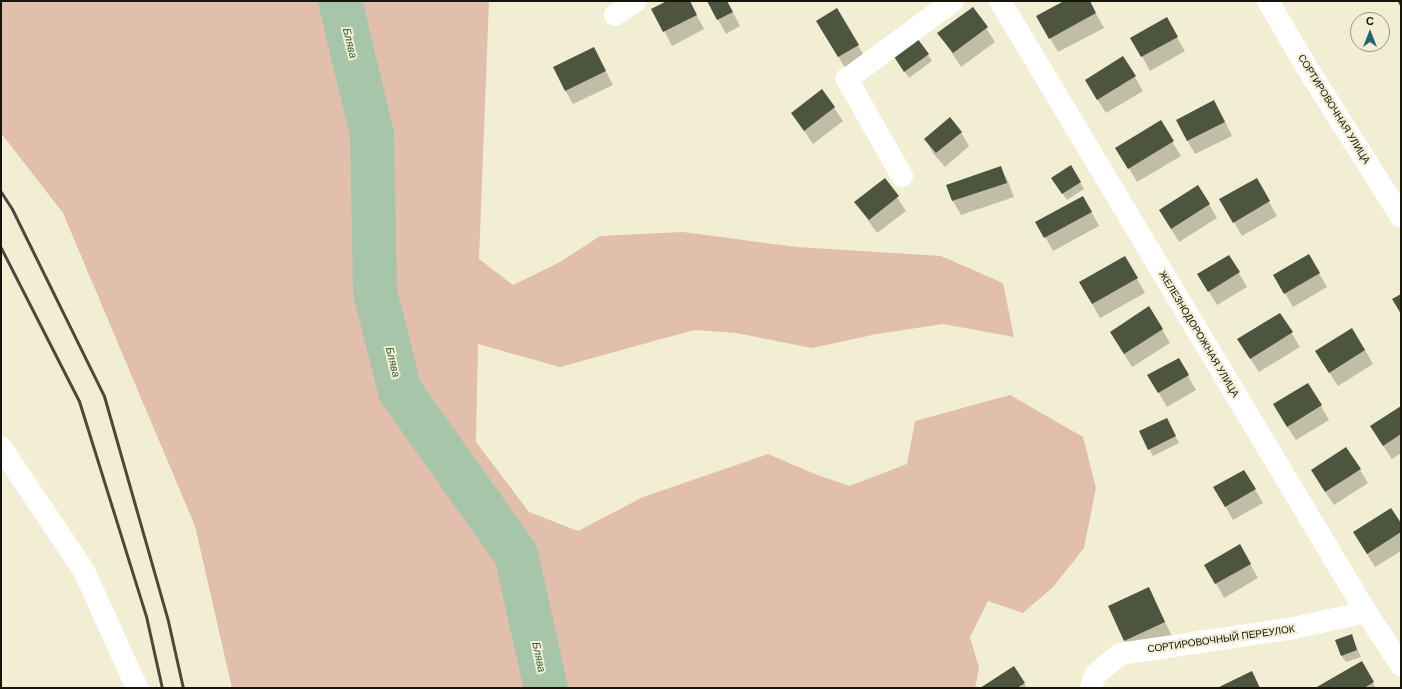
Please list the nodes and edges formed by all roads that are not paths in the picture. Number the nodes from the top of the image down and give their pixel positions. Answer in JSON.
{"nodes":[{"id":1,"x":636,"y":1,"type":"edge"},
{"id":2,"x":953,"y":1,"type":"edge"},
{"id":3,"x":1000,"y":1,"type":"edge"},
{"id":4,"x":1268,"y":1,"type":"edge"},
{"id":5,"x":614,"y":15,"type":"dead end"},
{"id":6,"x":902,"y":176,"type":"dead end"},
{"id":7,"x":1401,"y":217,"type":"edge"},
{"id":8,"x":1,"y":447,"type":"edge"},
{"id":9,"x":1366,"y":612,"type":"junction"},
{"id":10,"x":1401,"y":665,"type":"edge"},
{"id":11,"x":137,"y":688,"type":"edge"},
{"id":12,"x":1091,"y":688,"type":"edge"}],
"edges":[{"from":1,"to":5,"type":"street"},
{"from":2,"to":6,"type":"street"},
{"from":3,"to":9,"type":"street","name":"ЖЕЛЕЗНОДОРОЖНАЯ УЛИЦА"},
{"from":4,"to":7,"type":"street","name":"СОРТИРОВОЧНАЯ УЛИЦА"},
{"from":8,"to":11,"type":"street"},
{"from":9,"to":10,"type":"street","name":"ЖЕЛЕЗНОДОРОЖНАЯ УЛИЦА"},
{"from":9,"to":12,"type":"street","name":"СОРТИРОВОЧНЫЙ ПЕРЕУЛОК"}]}
